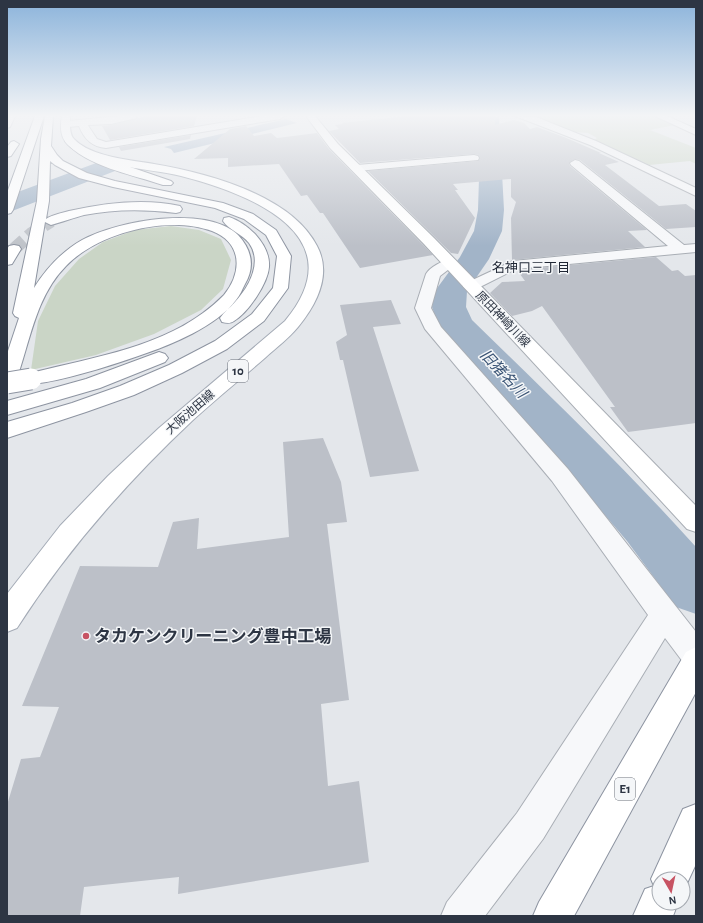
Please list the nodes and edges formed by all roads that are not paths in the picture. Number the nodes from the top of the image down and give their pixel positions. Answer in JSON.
{"nodes":[{"id":1,"x":25,"y":159,"type":"edge"},
{"id":2,"x":45,"y":159,"type":"edge"},
{"id":3,"x":55,"y":159,"type":"edge"},
{"id":4,"x":103,"y":159,"type":"edge"},
{"id":5,"x":348,"y":159,"type":"edge"},
{"id":6,"x":461,"y":159,"type":"edge"},
{"id":7,"x":627,"y":159,"type":"edge"},
{"id":8,"x":106,"y":160,"type":"junction"},
{"id":9,"x":575,"y":163,"type":"dead end"},
{"id":10,"x":357,"y":168,"type":"junction"},
{"id":11,"x":143,"y":169,"type":"junction"},
{"id":12,"x":696,"y":192,"type":"edge"},
{"id":13,"x":7,"y":210,"type":"edge"},
{"id":14,"x":246,"y":215,"type":"junction"},
{"id":15,"x":52,"y":221,"type":"tunnel mouth"},
{"id":16,"x":696,"y":248,"type":"edge"},
{"id":17,"x":14,"y":249,"type":"tunnel mouth"},
{"id":18,"x":680,"y":249,"type":"junction"},
{"id":19,"x":7,"y":261,"type":"edge"},
{"id":20,"x":450,"y":263,"type":"junction"},
{"id":21,"x":471,"y":286,"type":"junction"},
{"id":22,"x":8,"y":381,"type":"edge"},
{"id":23,"x":15,"y":406,"type":"edge"},
{"id":24,"x":14,"y":428,"type":"edge"},
{"id":25,"x":696,"y":522,"type":"edge"},
{"id":26,"x":664,"y":616,"type":"junction"},
{"id":27,"x":7,"y":618,"type":"edge"},
{"id":28,"x":696,"y":656,"type":"edge"},
{"id":29,"x":696,"y":662,"type":"edge"},
{"id":30,"x":696,"y":822,"type":"edge"},
{"id":31,"x":674,"y":871,"type":"edge"},
{"id":32,"x":461,"y":916,"type":"edge"},
{"id":33,"x":553,"y":916,"type":"edge"}],
"edges":[{"from":1,"to":13,"type":"main road"},
{"from":2,"to":22,"type":"main road"},
{"from":3,"to":14,"type":"main road"},
{"from":4,"to":8,"type":"main road"},
{"from":5,"to":10,"type":"main road","name":"原田神崎川線"},
{"from":6,"to":10,"type":"street"},
{"from":7,"to":12,"type":"street"},
{"from":8,"to":11,"type":"main road"},
{"from":8,"to":11,"type":"main road","name":"大阪池田線","number":"10"},
{"from":9,"to":18,"type":"street"},
{"from":10,"to":20,"type":"main road","name":"原田神崎川線"},
{"from":11,"to":14,"type":"main road"},
{"from":11,"to":27,"type":"main road","name":"大阪池田線","number":"10"},
{"from":14,"to":24,"type":"main road"},
{"from":15,"to":23,"type":"main road"},
{"from":16,"to":18,"type":"street"},
{"from":17,"to":19,"type":"main road"},
{"from":18,"to":21,"type":"street"},
{"from":20,"to":21,"type":"main road","name":"原田神崎川線"},
{"from":20,"to":26,"type":"street"},
{"from":21,"to":25,"type":"main road","name":"原田神崎川線"},
{"from":22,"to":22,"type":"main road","bridge":true},
{"from":26,"to":28,"type":"street"},
{"from":26,"to":32,"type":"street"},
{"from":29,"to":33,"type":"main road","number":"E1"},
{"from":30,"to":31,"type":"main road"}]}
